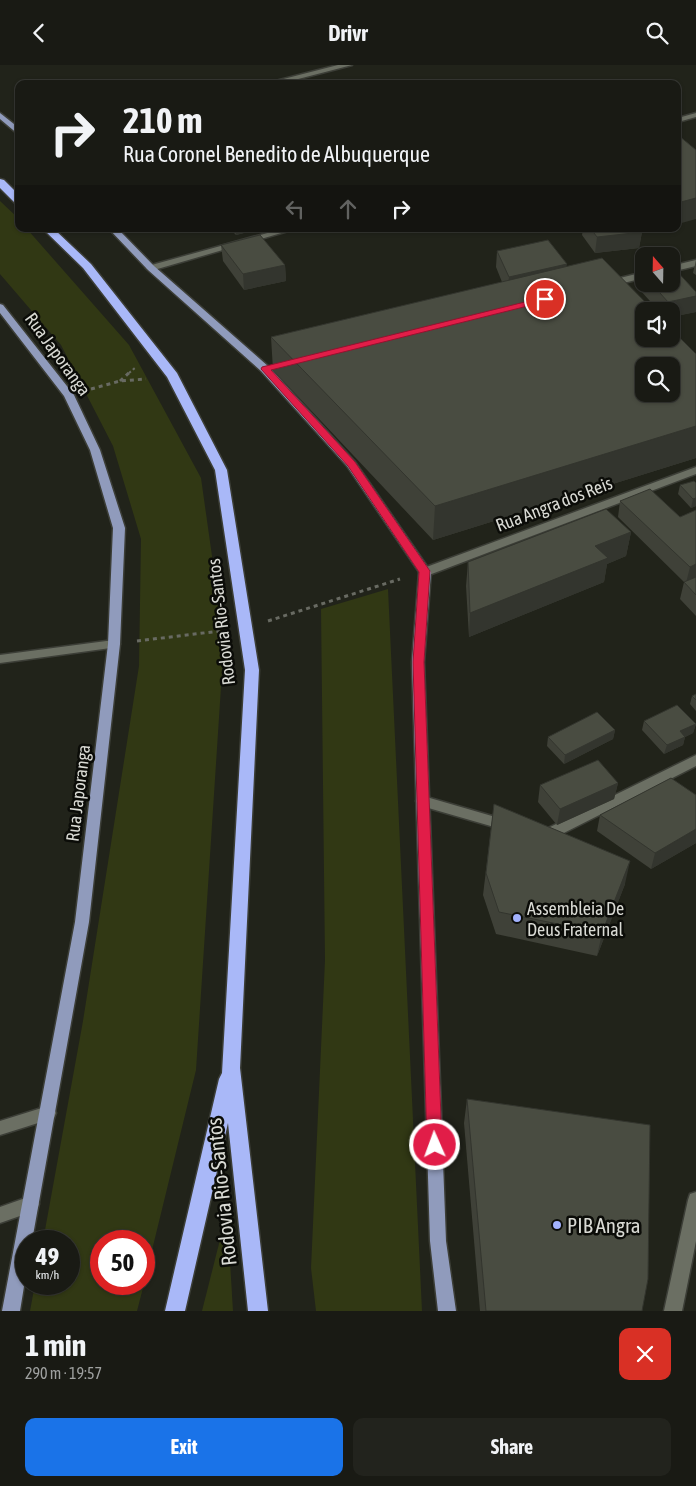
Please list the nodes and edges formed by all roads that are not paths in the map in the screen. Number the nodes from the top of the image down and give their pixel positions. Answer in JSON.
{"nodes":[{"id":1,"x":348,"y":65,"type":"edge"},
{"id":2,"x":285,"y":80,"type":"edge"},
{"id":3,"x":0,"y":115,"type":"edge"},
{"id":4,"x":696,"y":115,"type":"edge"},
{"id":5,"x":681,"y":119,"type":"edge"},
{"id":6,"x":15,"y":129,"type":"edge"},
{"id":7,"x":0,"y":183,"type":"edge"},
{"id":8,"x":15,"y":197,"type":"edge"},
{"id":9,"x":51,"y":232,"type":"edge"},
{"id":10,"x":116,"y":232,"type":"edge"},
{"id":11,"x":280,"y":232,"type":"edge"},
{"id":12,"x":696,"y":263,"type":"edge"},
{"id":13,"x":680,"y":267,"type":"edge"},
{"id":14,"x":151,"y":268,"type":"junction"},
{"id":15,"x":635,"y":277,"type":"edge"},
{"id":16,"x":601,"y":285,"type":"edge"},
{"id":17,"x":0,"y":307,"type":"edge"},
{"id":18,"x":696,"y":470,"type":"edge"},
{"id":19,"x":425,"y":571,"type":"junction"},
{"id":20,"x":114,"y":644,"type":"junction"},
{"id":21,"x":0,"y":659,"type":"edge"},
{"id":22,"x":696,"y":760,"type":"edge"},
{"id":23,"x":423,"y":801,"type":"junction"},
{"id":24,"x":231,"y":1068,"type":"junction"},
{"id":25,"x":48,"y":1113,"type":"junction"},
{"id":26,"x":0,"y":1128,"type":"edge"},
{"id":27,"x":696,"y":1200,"type":"edge"},
{"id":28,"x":31,"y":1204,"type":"junction"},
{"id":29,"x":0,"y":1215,"type":"edge"},
{"id":30,"x":11,"y":1311,"type":"edge"},
{"id":31,"x":175,"y":1311,"type":"edge"},
{"id":32,"x":258,"y":1311,"type":"edge"},
{"id":33,"x":447,"y":1311,"type":"edge"},
{"id":34,"x":673,"y":1311,"type":"edge"}],
"edges":[{"from":1,"to":2,"type":"street"},
{"from":3,"to":6,"type":"main road"},
{"from":4,"to":5,"type":"street"},
{"from":7,"to":8,"type":"highway"},
{"from":9,"to":24,"type":"highway","name":"Rodovia Rio-Santos"},
{"from":10,"to":14,"type":"main road"},
{"from":11,"to":14,"type":"street"},
{"from":12,"to":13,"type":"street"},
{"from":14,"to":19,"type":"main road"},
{"from":15,"to":16,"type":"street"},
{"from":17,"to":20,"type":"main road","name":"Rua Japoranga"},
{"from":18,"to":19,"type":"street","name":"Rua Angra dos Reis"},
{"from":19,"to":23,"type":"main road"},
{"from":20,"to":21,"type":"street"},
{"from":20,"to":25,"type":"main road","name":"Rua Japoranga"},
{"from":22,"to":23,"type":"street"},
{"from":23,"to":33,"type":"main road"},
{"from":24,"to":31,"type":"highway","name":"Rodovia Rio-Santos"},
{"from":24,"to":32,"type":"highway","name":"Rodovia Rio-Santos"},
{"from":25,"to":26,"type":"street"},
{"from":25,"to":28,"type":"main road","name":"Rua Japoranga"},
{"from":27,"to":34,"type":"street"},
{"from":28,"to":29,"type":"street"},
{"from":28,"to":30,"type":"main road","name":"Rua Japoranga"}]}
